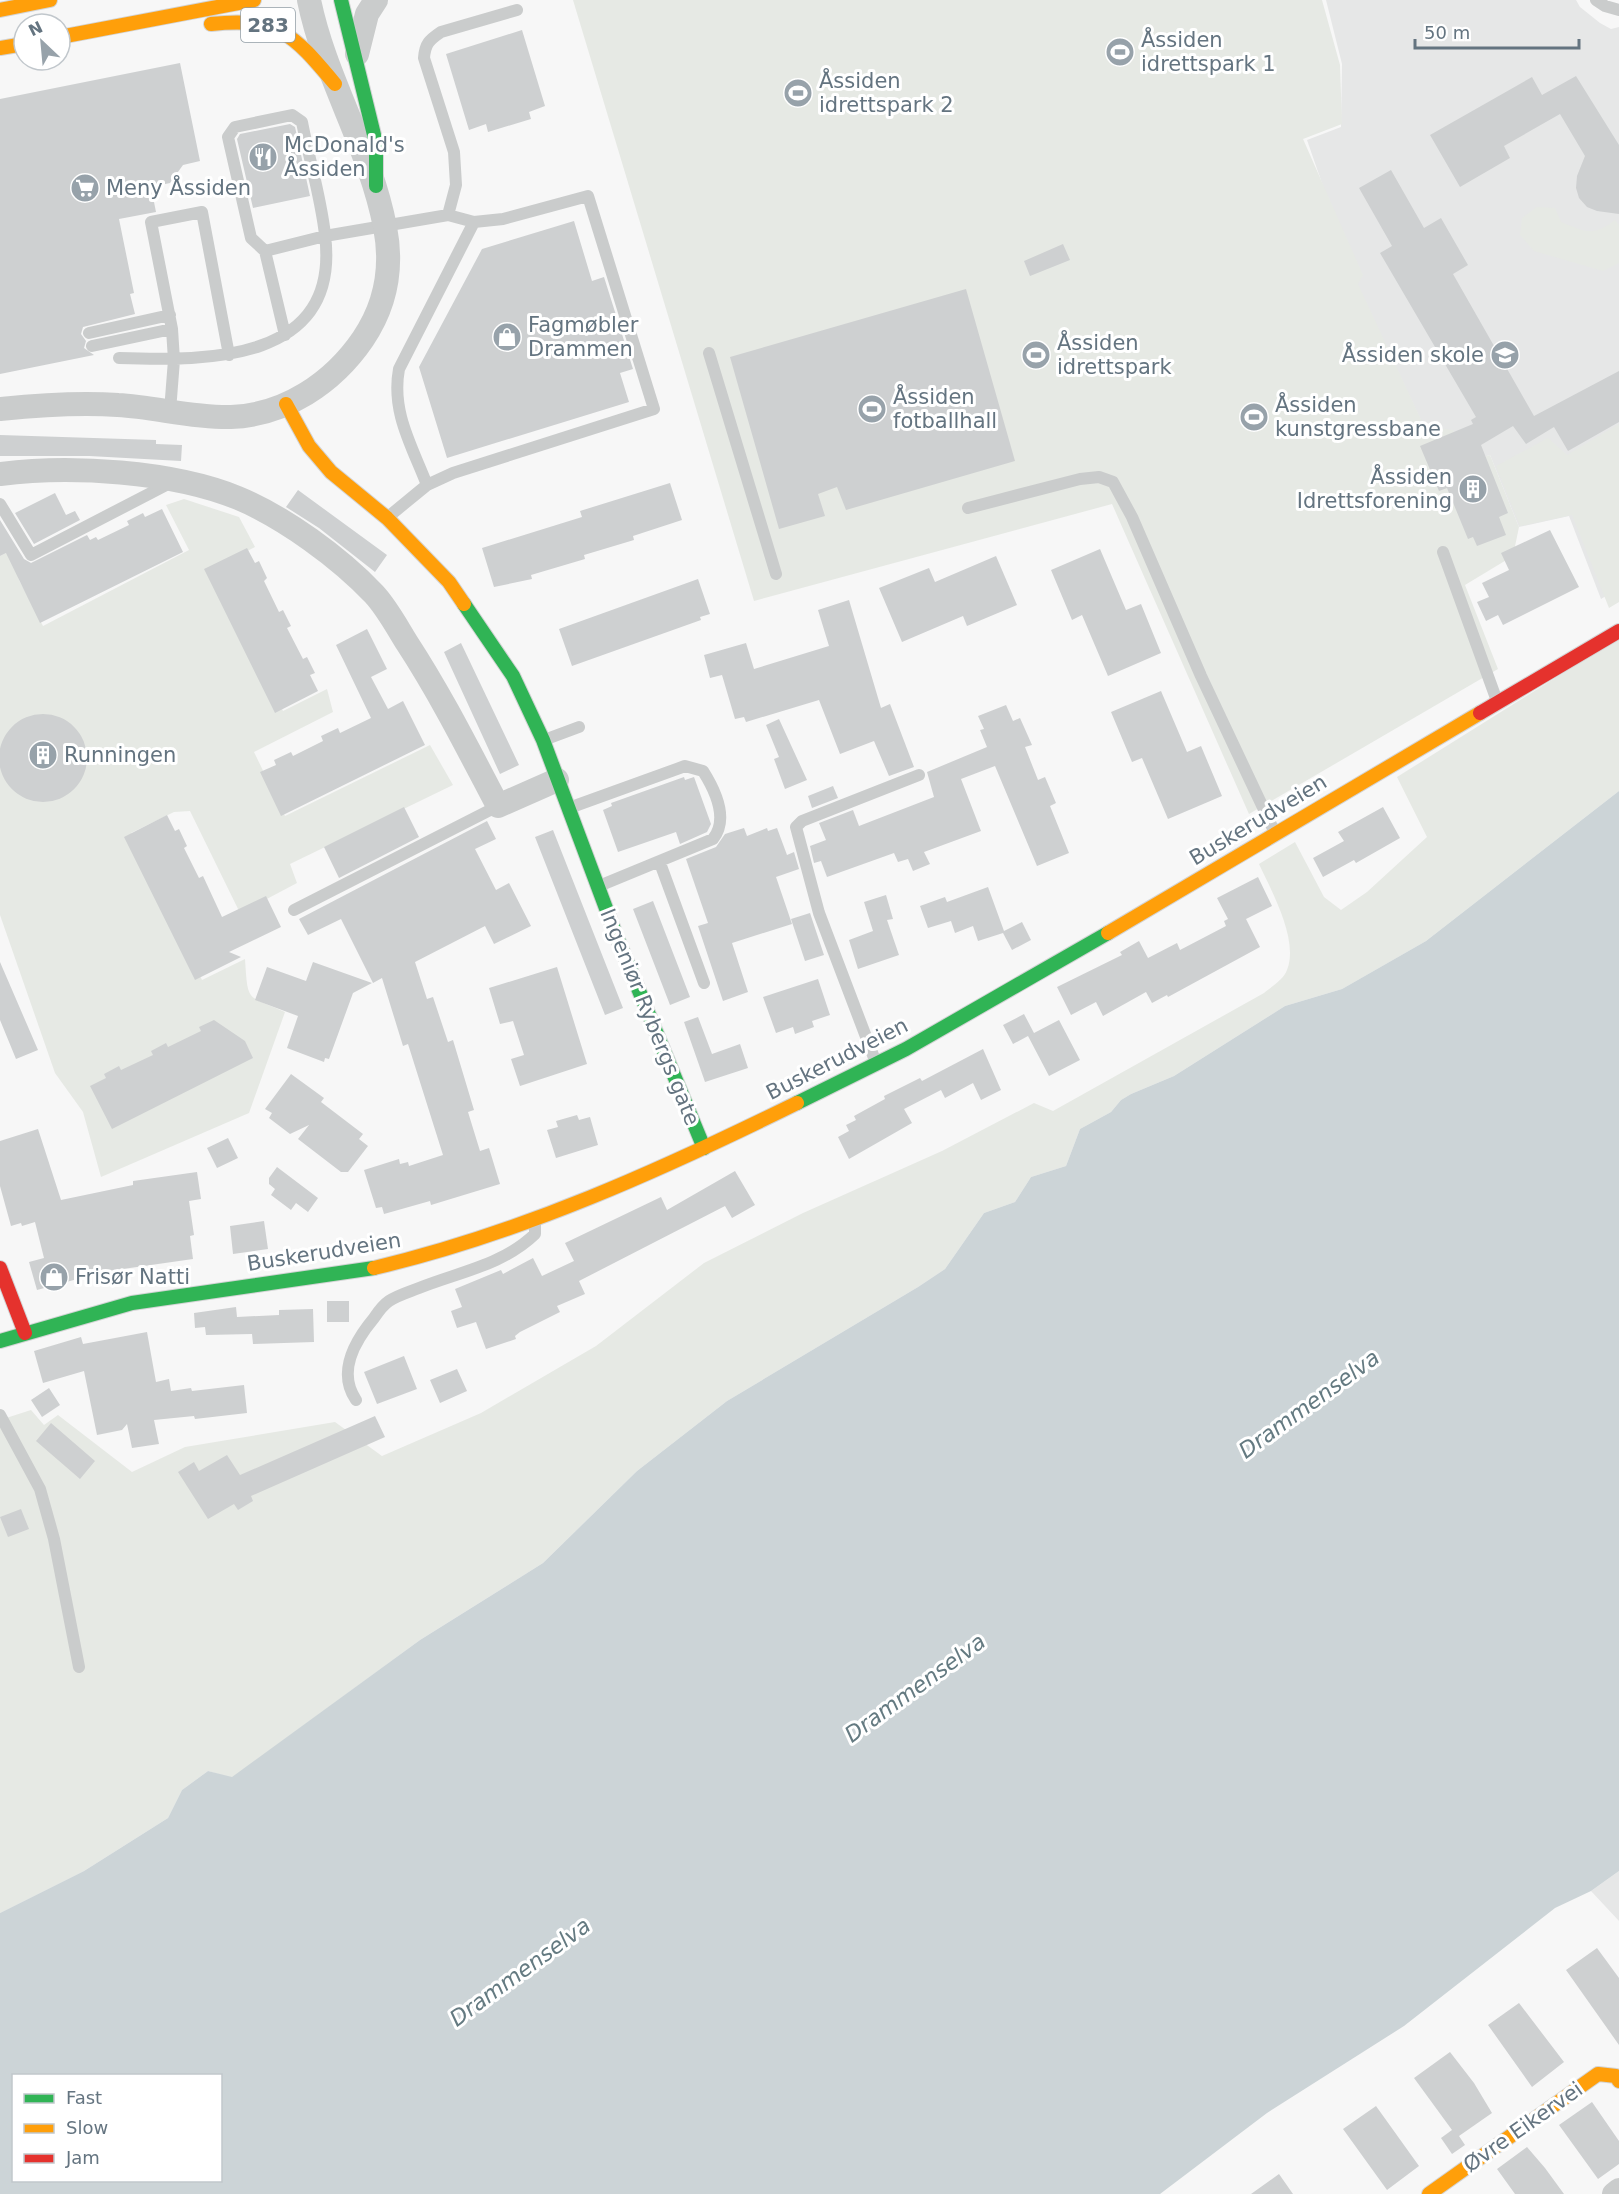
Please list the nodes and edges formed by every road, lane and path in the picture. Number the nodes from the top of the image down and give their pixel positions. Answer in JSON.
{"nodes":[{"id":1,"x":50,"y":0,"type":"edge"},
{"id":2,"x":254,"y":0,"type":"edge"},
{"id":3,"x":309,"y":0,"type":"edge"},
{"id":4,"x":341,"y":0,"type":"edge"},
{"id":5,"x":376,"y":0,"type":"edge"},
{"id":6,"x":1596,"y":0,"type":"edge"},
{"id":7,"x":0,"y":10,"type":"edge"},
{"id":8,"x":517,"y":10,"type":"dead end"},
{"id":9,"x":1619,"y":10,"type":"edge"},
{"id":10,"x":180,"y":15,"type":"junction"},
{"id":11,"x":72,"y":35,"type":"edge"},
{"id":12,"x":356,"y":62,"type":"junction"},
{"id":13,"x":335,"y":84,"type":"junction"},
{"id":14,"x":376,"y":186,"type":"junction"},
{"id":15,"x":448,"y":215,"type":"junction"},
{"id":16,"x":474,"y":222,"type":"junction"},
{"id":17,"x":385,"y":226,"type":"junction"},
{"id":18,"x":325,"y":236,"type":"junction"},
{"id":19,"x":265,"y":252,"type":"junction"},
{"id":20,"x":170,"y":315,"type":"junction"},
{"id":21,"x":172,"y":329,"type":"junction"},
{"id":22,"x":89,"y":333,"type":"dead end"},
{"id":23,"x":285,"y":335,"type":"junction"},
{"id":24,"x":92,"y":346,"type":"dead end"},
{"id":25,"x":709,"y":353,"type":"dead end"},
{"id":26,"x":230,"y":355,"type":"junction"},
{"id":27,"x":119,"y":358,"type":"dead end"},
{"id":28,"x":174,"y":360,"type":"junction"},
{"id":29,"x":286,"y":404,"type":"junction"},
{"id":30,"x":0,"y":409,"type":"edge"},
{"id":31,"x":171,"y":411,"type":"junction"},
{"id":32,"x":0,"y":474,"type":"edge"},
{"id":33,"x":177,"y":480,"type":"junction"},
{"id":34,"x":427,"y":486,"type":"junction"},
{"id":35,"x":0,"y":504,"type":"edge"},
{"id":36,"x":968,"y":508,"type":"dead end"},
{"id":37,"x":387,"y":518,"type":"junction"},
{"id":38,"x":1443,"y":552,"type":"dead end"},
{"id":39,"x":776,"y":574,"type":"dead end"},
{"id":40,"x":1619,"y":631,"type":"edge"},
{"id":41,"x":1497,"y":702,"type":"junction"},
{"id":42,"x":579,"y":727,"type":"dead end"},
{"id":43,"x":543,"y":740,"type":"junction"},
{"id":44,"x":919,"y":775,"type":"dead end"},
{"id":45,"x":557,"y":780,"type":"junction"},
{"id":46,"x":498,"y":806,"type":"junction"},
{"id":47,"x":568,"y":809,"type":"junction"},
{"id":48,"x":1276,"y":834,"type":"junction"},
{"id":49,"x":660,"y":863,"type":"junction"},
{"id":50,"x":597,"y":886,"type":"junction"},
{"id":51,"x":294,"y":910,"type":"dead end"},
{"id":52,"x":704,"y":983,"type":"dead end"},
{"id":53,"x":876,"y":1064,"type":"junction"},
{"id":54,"x":704,"y":1148,"type":"junction"},
{"id":55,"x":535,"y":1221,"type":"junction"},
{"id":56,"x":0,"y":1268,"type":"edge"},
{"id":57,"x":25,"y":1333,"type":"junction"},
{"id":58,"x":0,"y":1341,"type":"edge"},
{"id":59,"x":356,"y":1400,"type":"dead end"},
{"id":60,"x":0,"y":1415,"type":"edge"},
{"id":61,"x":79,"y":1667,"type":"dead end"},
{"id":62,"x":1619,"y":2081,"type":"edge"},
{"id":63,"x":1619,"y":2190,"type":"edge"},
{"id":64,"x":1429,"y":2194,"type":"edge"},
{"id":65,"x":1614,"y":2194,"type":"edge"}],
"edges":[{"from":1,"to":7,"type":"main road"},
{"from":2,"to":10,"type":"main road","number":"283"},
{"from":3,"to":13,"type":"street"},
{"from":4,"to":12,"type":"main road"},
{"from":5,"to":12,"type":"street"},
{"from":6,"to":9,"type":"lane"},
{"from":8,"to":15,"type":"lane"},
{"from":10,"to":11,"type":"main road","number":"283"},
{"from":10,"to":13,"type":"main road","number":"283"},
{"from":12,"to":14,"type":"main road"},
{"from":13,"to":14,"type":"street"},
{"from":14,"to":17,"type":"street"},
{"from":15,"to":16,"type":"lane"},
{"from":15,"to":17,"type":"lane"},
{"from":16,"to":34,"type":"lane"},
{"from":16,"to":34,"type":"lane"},
{"from":17,"to":18,"type":"lane"},
{"from":17,"to":29,"type":"street"},
{"from":18,"to":19,"type":"lane"},
{"from":18,"to":19,"type":"lane"},
{"from":18,"to":23,"type":"lane"},
{"from":19,"to":23,"type":"lane"},
{"from":20,"to":21,"type":"lane"},
{"from":20,"to":22,"type":"lane"},
{"from":20,"to":26,"type":"lane"},
{"from":21,"to":24,"type":"lane"},
{"from":21,"to":28,"type":"lane"},
{"from":23,"to":26,"type":"lane"},
{"from":25,"to":39,"type":"lane"},
{"from":26,"to":28,"type":"lane"},
{"from":27,"to":28,"type":"lane"},
{"from":28,"to":31,"type":"lane"},
{"from":29,"to":31,"type":"street"},
{"from":29,"to":37,"type":"main road","name":"Ingeniør Rybergs gate"},
{"from":30,"to":31,"type":"street"},
{"from":32,"to":33,"type":"street"},
{"from":33,"to":35,"type":"lane"},
{"from":33,"to":46,"type":"street"},
{"from":34,"to":37,"type":"lane"},
{"from":36,"to":48,"type":"lane"},
{"from":37,"to":43,"type":"main road","name":"Ingeniør Rybergs gate"},
{"from":38,"to":41,"type":"lane"},
{"from":40,"to":41,"type":"main road","name":"Buskerudveien"},
{"from":41,"to":48,"type":"main road","name":"Buskerudveien"},
{"from":42,"to":43,"type":"lane"},
{"from":43,"to":45,"type":"main road","name":"Ingeniør Rybergs gate"},
{"from":44,"to":53,"type":"lane"},
{"from":45,"to":46,"type":"street"},
{"from":45,"to":47,"type":"main road","name":"Ingeniør Rybergs gate"},
{"from":46,"to":51,"type":"lane"},
{"from":47,"to":49,"type":"lane","name":"Ingeniør Rybergs gate"},
{"from":47,"to":50,"type":"main road","name":"Ingeniør Rybergs gate"},
{"from":48,"to":53,"type":"main road","name":"Buskerudveien"},
{"from":49,"to":50,"type":"lane","name":"Ingeniør Rybergs gate"},
{"from":49,"to":52,"type":"lane"},
{"from":50,"to":54,"type":"main road","name":"Ingeniør Rybergs gate"},
{"from":53,"to":54,"type":"main road","name":"Buskerudveien"},
{"from":54,"to":55,"type":"main road","name":"Buskerudveien"},
{"from":55,"to":57,"type":"main road","name":"Buskerudveien"},
{"from":55,"to":59,"type":"lane"},
{"from":56,"to":57,"type":"main road"},
{"from":57,"to":58,"type":"main road","name":"Buskerudveien"},
{"from":60,"to":61,"type":"lane"},
{"from":62,"to":64,"type":"main road","name":"Øvre Eikervei"},
{"from":63,"to":65,"type":"street"}]}
